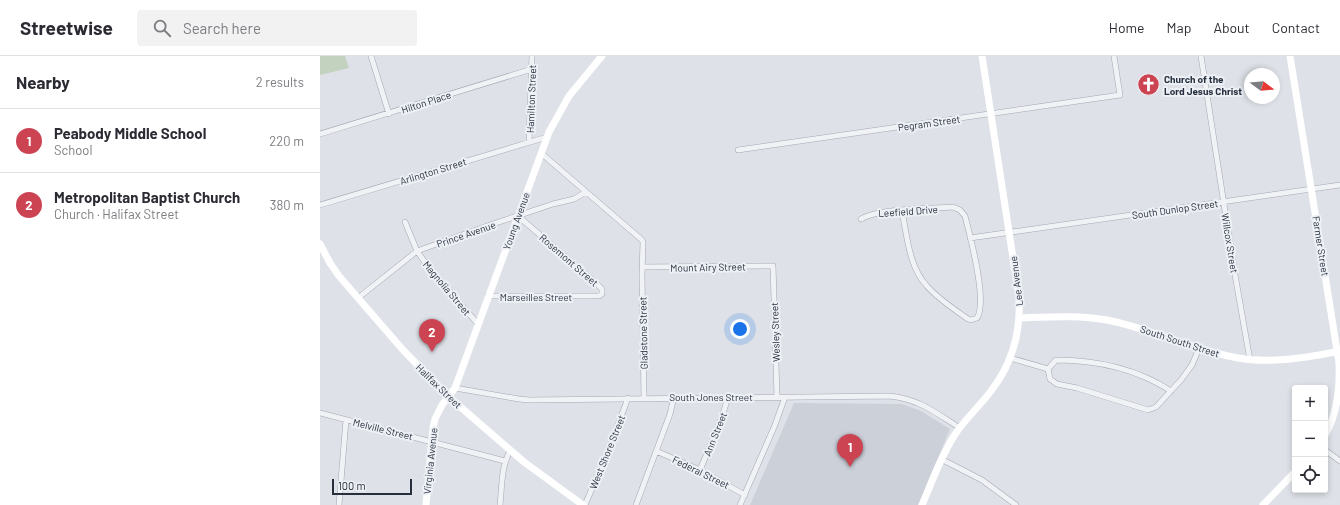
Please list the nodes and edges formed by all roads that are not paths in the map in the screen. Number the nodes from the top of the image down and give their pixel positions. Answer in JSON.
{"nodes":[{"id":1,"x":371,"y":56,"type":"edge"},
{"id":2,"x":532,"y":56,"type":"edge"},
{"id":3,"x":602,"y":56,"type":"edge"},
{"id":4,"x":982,"y":56,"type":"edge"},
{"id":5,"x":1114,"y":56,"type":"edge"},
{"id":6,"x":1201,"y":56,"type":"edge"},
{"id":7,"x":1290,"y":56,"type":"edge"},
{"id":8,"x":532,"y":69,"type":"junction"},
{"id":9,"x":389,"y":114,"type":"junction"},
{"id":10,"x":991,"y":114,"type":"junction"},
{"id":11,"x":320,"y":134,"type":"edge"},
{"id":12,"x":547,"y":137,"type":"junction"},
{"id":13,"x":530,"y":142,"type":"junction"},
{"id":14,"x":738,"y":150,"type":"dead end"},
{"id":15,"x":540,"y":153,"type":"junction"},
{"id":16,"x":1340,"y":185,"type":"edge"},
{"id":17,"x":1312,"y":190,"type":"junction"},
{"id":18,"x":586,"y":192,"type":"junction"},
{"id":19,"x":1224,"y":202,"type":"junction"},
{"id":20,"x":320,"y":205,"type":"edge"},
{"id":21,"x":902,"y":210,"type":"junction"},
{"id":22,"x":518,"y":216,"type":"junction"},
{"id":23,"x":861,"y":219,"type":"dead end"},
{"id":24,"x":405,"y":222,"type":"dead end"},
{"id":25,"x":1010,"y":233,"type":"junction"},
{"id":26,"x":970,"y":238,"type":"junction"},
{"id":27,"x":320,"y":244,"type":"edge"},
{"id":28,"x":417,"y":251,"type":"junction"},
{"id":29,"x":773,"y":266,"type":"joint"},
{"id":30,"x":642,"y":267,"type":"junction"},
{"id":31,"x":488,"y":296,"type":"junction"},
{"id":32,"x":584,"y":296,"type":"joint"},
{"id":33,"x":358,"y":298,"type":"junction"},
{"id":34,"x":1019,"y":318,"type":"junction"},
{"id":35,"x":478,"y":324,"type":"junction"},
{"id":36,"x":1199,"y":348,"type":"junction"},
{"id":37,"x":1339,"y":351,"type":"edge"},
{"id":38,"x":1010,"y":358,"type":"junction"},
{"id":39,"x":1250,"y":360,"type":"junction"},
{"id":40,"x":1048,"y":369,"type":"junction"},
{"id":41,"x":454,"y":388,"type":"junction"},
{"id":42,"x":1339,"y":389,"type":"edge"},
{"id":43,"x":1170,"y":391,"type":"junction"},
{"id":44,"x":449,"y":397,"type":"junction"},
{"id":45,"x":728,"y":397,"type":"junction"},
{"id":46,"x":777,"y":397,"type":"junction"},
{"id":47,"x":784,"y":397,"type":"junction"},
{"id":48,"x":628,"y":398,"type":"junction"},
{"id":49,"x":644,"y":398,"type":"junction"},
{"id":50,"x":674,"y":398,"type":"junction"},
{"id":51,"x":320,"y":413,"type":"edge"},
{"id":52,"x":346,"y":420,"type":"junction"},
{"id":53,"x":960,"y":428,"type":"junction"},
{"id":54,"x":1328,"y":428,"type":"edge"},
{"id":55,"x":432,"y":442,"type":"junction"},
{"id":56,"x":510,"y":451,"type":"junction"},
{"id":57,"x":656,"y":452,"type":"junction"},
{"id":58,"x":1328,"y":452,"type":"edge"},
{"id":59,"x":941,"y":460,"type":"junction"},
{"id":60,"x":505,"y":461,"type":"junction"},
{"id":61,"x":1340,"y":461,"type":"edge"},
{"id":62,"x":700,"y":470,"type":"junction"},
{"id":63,"x":1292,"y":475,"type":"edge"},
{"id":64,"x":745,"y":495,"type":"junction"},
{"id":65,"x":338,"y":505,"type":"edge"},
{"id":66,"x":426,"y":505,"type":"edge"},
{"id":67,"x":500,"y":505,"type":"edge"},
{"id":68,"x":584,"y":505,"type":"edge"},
{"id":69,"x":636,"y":505,"type":"edge"},
{"id":70,"x":740,"y":505,"type":"edge"},
{"id":71,"x":922,"y":505,"type":"edge"},
{"id":72,"x":1016,"y":505,"type":"edge"},
{"id":73,"x":1263,"y":505,"type":"edge"}],
"edges":[{"from":1,"to":9,"type":"street"},
{"from":2,"to":8,"type":"street","name":"Hamilton Street"},
{"from":3,"to":12,"type":"street","name":"Young Avenue"},
{"from":4,"to":10,"type":"street","name":"Lee Avenue"},
{"from":5,"to":10,"type":"street","name":"Pegram Street"},
{"from":6,"to":19,"type":"street","name":"Willcox Street"},
{"from":7,"to":17,"type":"street","name":"Farmer Street"},
{"from":8,"to":9,"type":"street","name":"Hilton Place"},
{"from":8,"to":13,"type":"street","name":"Hamilton Street"},
{"from":9,"to":11,"type":"street","name":"Hilton Place"},
{"from":10,"to":14,"type":"street","name":"Pegram Street"},
{"from":10,"to":25,"type":"street","name":"Lee Avenue"},
{"from":12,"to":13,"type":"street","name":"Arlington Street"},
{"from":12,"to":15,"type":"street","name":"Young Avenue"},
{"from":13,"to":20,"type":"street","name":"Arlington Street"},
{"from":15,"to":18,"type":"street"},
{"from":15,"to":22,"type":"street","name":"Young Avenue"},
{"from":16,"to":17,"type":"street","name":"South Dunlop Street"},
{"from":17,"to":19,"type":"street","name":"South Dunlop Street"},
{"from":17,"to":37,"type":"street","name":"Farmer Street"},
{"from":18,"to":22,"type":"street","name":"Prince Avenue"},
{"from":18,"to":30,"type":"street"},
{"from":19,"to":25,"type":"street","name":"South Dunlop Street"},
{"from":19,"to":39,"type":"street","name":"Willcox Street"},
{"from":21,"to":23,"type":"street","name":"Leefield Drive"},
{"from":21,"to":26,"type":"street","name":"Leefield Drive"},
{"from":21,"to":26,"type":"street"},
{"from":22,"to":28,"type":"street","name":"Prince Avenue"},
{"from":22,"to":31,"type":"street","name":"Young Avenue"},
{"from":22,"to":32,"type":"street","name":"Rosemont Street"},
{"from":24,"to":28,"type":"street","name":"Magnolia Street"},
{"from":25,"to":26,"type":"street","name":"South Dunlop Street"},
{"from":25,"to":34,"type":"street","name":"Lee Avenue"},
{"from":27,"to":33,"type":"street","name":"Halifax Street"},
{"from":28,"to":33,"type":"street","name":"Prince Avenue"},
{"from":28,"to":35,"type":"street","name":"Magnolia Street"},
{"from":29,"to":30,"type":"street","name":"Mount Airy Street"},
{"from":29,"to":46,"type":"street","name":"Wesley Street"},
{"from":30,"to":49,"type":"street","name":"Gladstone Street"},
{"from":31,"to":32,"type":"street","name":"Marseilles Street"},
{"from":31,"to":35,"type":"street","name":"Young Avenue"},
{"from":33,"to":44,"type":"street","name":"Halifax Street"},
{"from":34,"to":36,"type":"street","name":"South South Street"},
{"from":34,"to":38,"type":"street","name":"Lee Avenue"},
{"from":35,"to":41,"type":"street","name":"Young Avenue"},
{"from":36,"to":39,"type":"street","name":"South South Street"},
{"from":36,"to":43,"type":"street"},
{"from":37,"to":39,"type":"street","name":"South South Street"},
{"from":37,"to":42,"type":"street","name":"Farmer Street"},
{"from":38,"to":40,"type":"street"},
{"from":38,"to":53,"type":"street","name":"Lee Avenue"},
{"from":40,"to":43,"type":"street"},
{"from":40,"to":43,"type":"street"},
{"from":41,"to":44,"type":"street","name":"Young Avenue"},
{"from":41,"to":48,"type":"street","name":"South Jones Street"},
{"from":42,"to":54,"type":"street","name":"Farmer Street"},
{"from":44,"to":55,"type":"street","name":"Virginia Avenue"},
{"from":44,"to":56,"type":"street","name":"Halifax Street"},
{"from":45,"to":46,"type":"street","name":"South Jones Street"},
{"from":45,"to":50,"type":"street","name":"South Jones Street"},
{"from":45,"to":62,"type":"street","name":"Ann Street"},
{"from":46,"to":47,"type":"street","name":"South Jones Street"},
{"from":47,"to":53,"type":"street","name":"South Jones Street"},
{"from":47,"to":64,"type":"street"},
{"from":48,"to":49,"type":"street","name":"South Jones Street"},
{"from":48,"to":68,"type":"street","name":"West Shore Street"},
{"from":49,"to":50,"type":"street","name":"South Jones Street"},
{"from":50,"to":57,"type":"street"},
{"from":51,"to":52,"type":"street","name":"Melville Street"},
{"from":52,"to":55,"type":"street","name":"Melville Street"},
{"from":52,"to":65,"type":"street"},
{"from":53,"to":59,"type":"street","name":"Lee Avenue"},
{"from":55,"to":60,"type":"street","name":"Melville Street"},
{"from":55,"to":66,"type":"street","name":"Virginia Avenue"},
{"from":56,"to":60,"type":"street"},
{"from":56,"to":68,"type":"street","name":"Halifax Street"},
{"from":57,"to":62,"type":"street","name":"Federal Street"},
{"from":57,"to":69,"type":"street"},
{"from":58,"to":61,"type":"street"},
{"from":59,"to":71,"type":"street","name":"Lee Avenue"},
{"from":59,"to":72,"type":"street"},
{"from":60,"to":67,"type":"street"},
{"from":62,"to":64,"type":"street","name":"Federal Street"},
{"from":63,"to":73,"type":"street"},
{"from":64,"to":70,"type":"street"}]}
